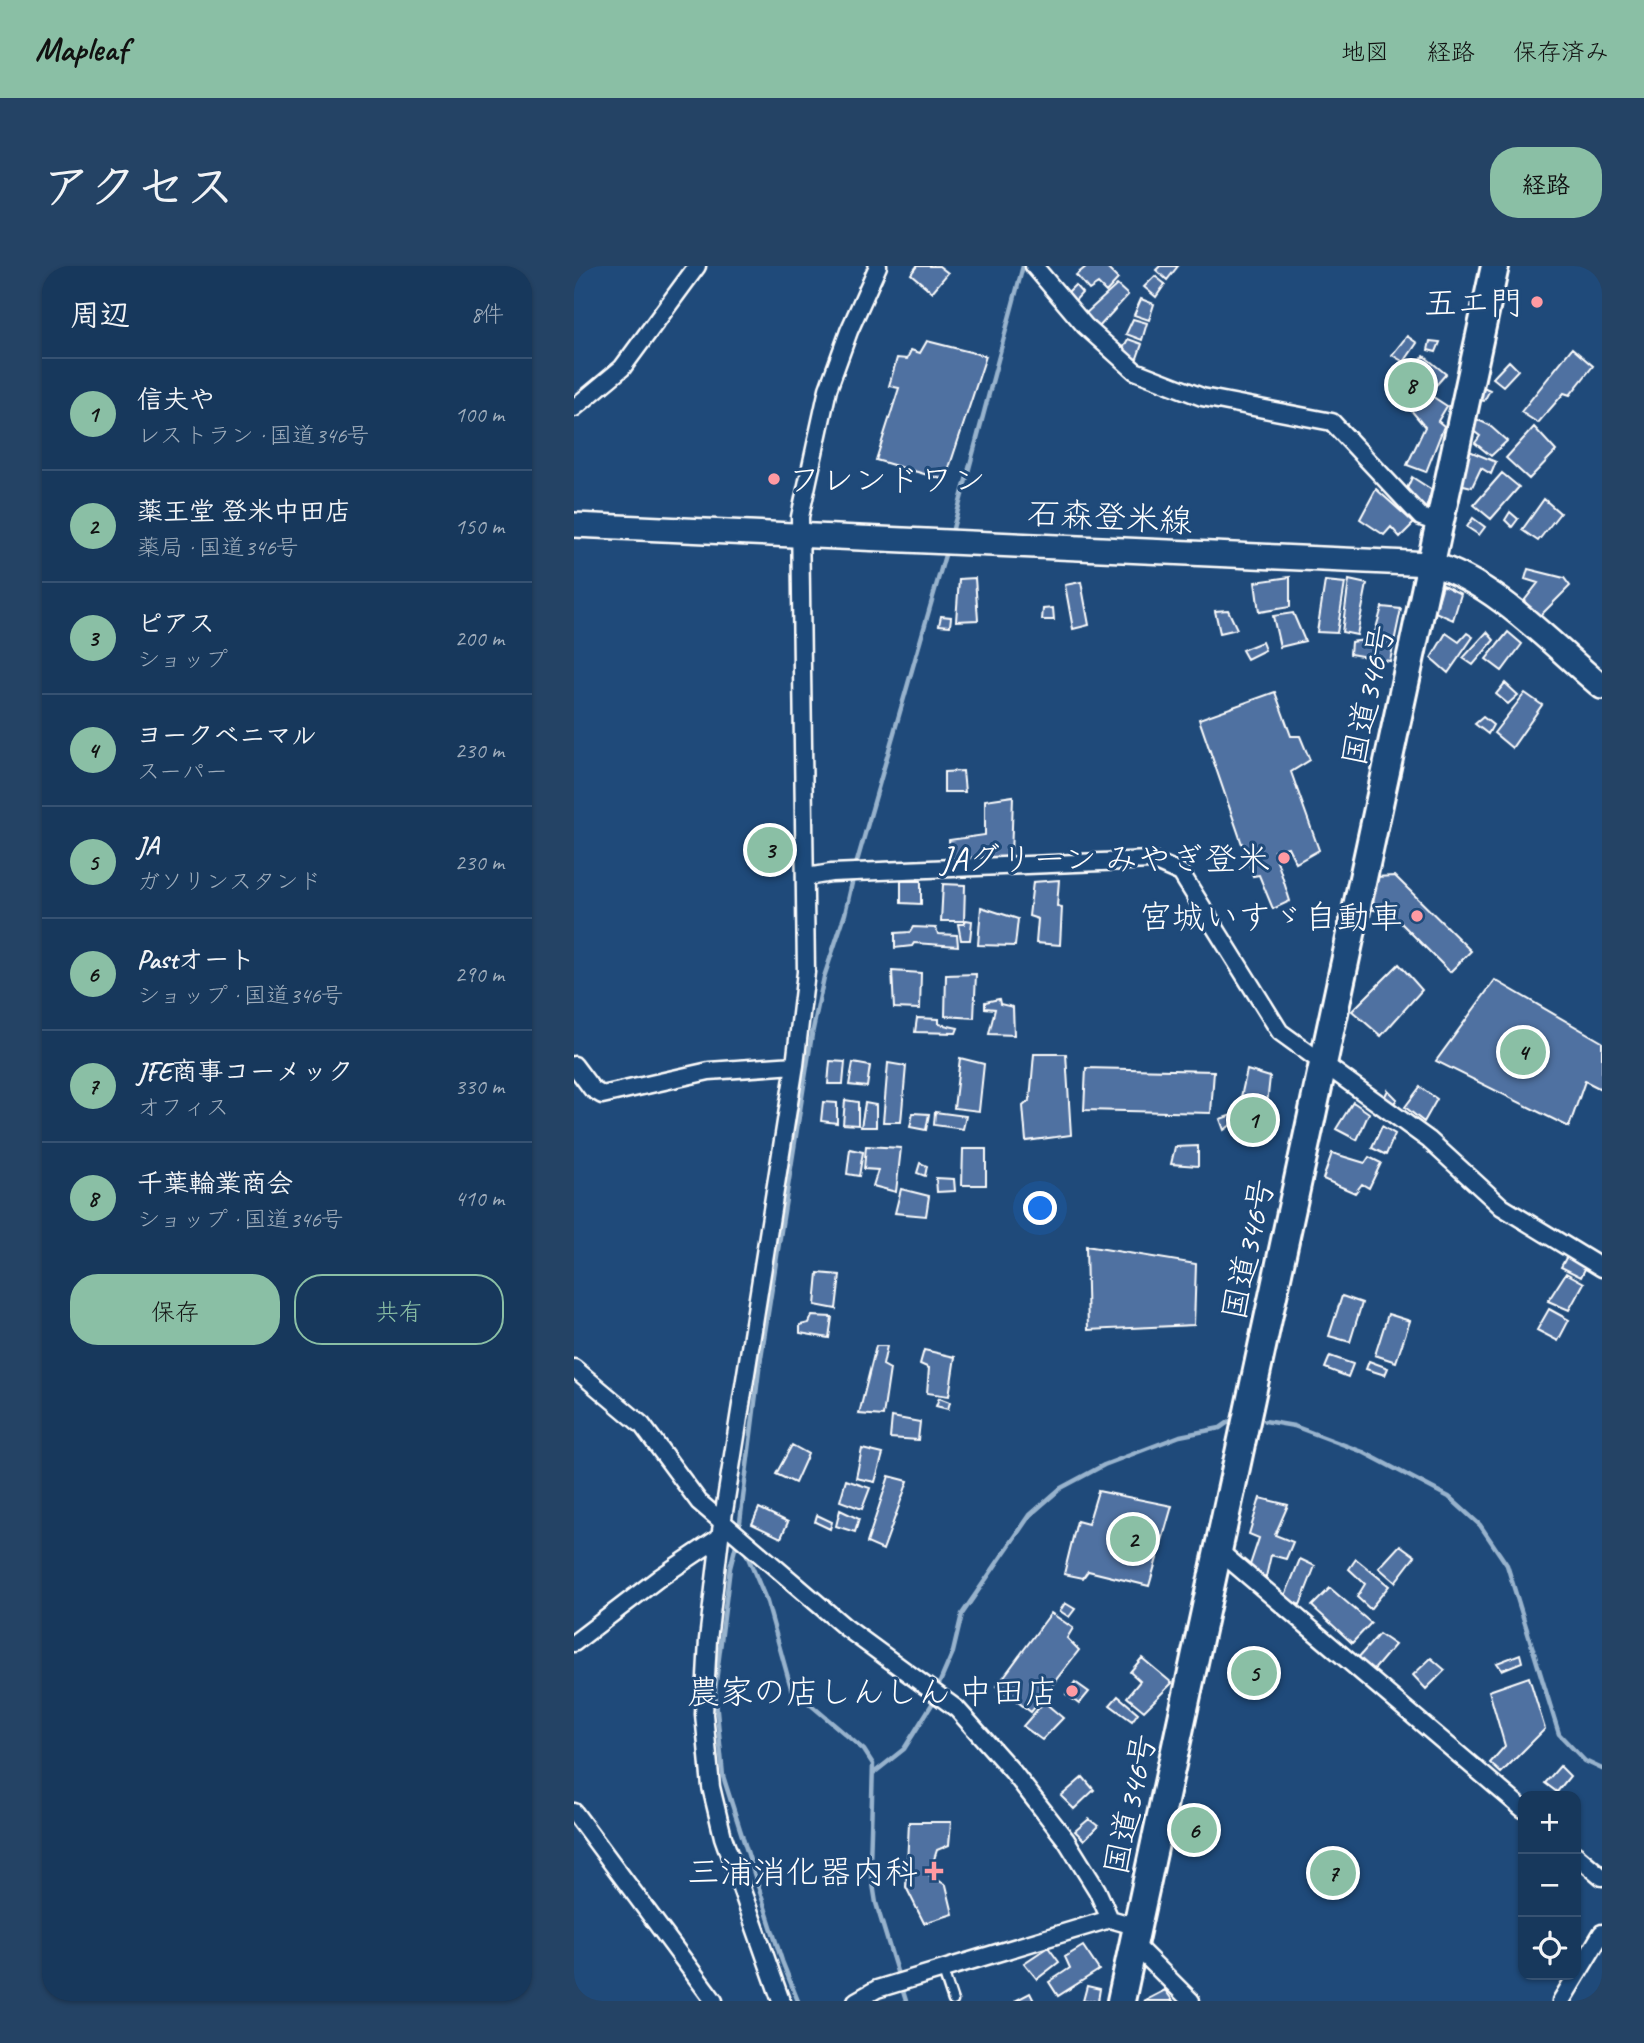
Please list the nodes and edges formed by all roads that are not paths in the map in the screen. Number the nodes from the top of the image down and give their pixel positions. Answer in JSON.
{"nodes":[{"id":1,"x":697,"y":266,"type":"edge"},
{"id":2,"x":878,"y":266,"type":"edge"},
{"id":3,"x":1034,"y":266,"type":"edge"},
{"id":4,"x":1495,"y":266,"type":"edge"},
{"id":5,"x":574,"y":408,"type":"edge"},
{"id":6,"x":1440,"y":524,"type":"junction"},
{"id":7,"x":574,"y":525,"type":"edge"},
{"id":8,"x":799,"y":535,"type":"junction"},
{"id":9,"x":1431,"y":564,"type":"junction"},
{"id":10,"x":1602,"y":687,"type":"edge"},
{"id":11,"x":807,"y":877,"type":"junction"},
{"id":12,"x":1324,"y":1061,"type":"junction"},
{"id":13,"x":574,"y":1065,"type":"edge"},
{"id":14,"x":795,"y":1065,"type":"junction"},
{"id":15,"x":1602,"y":1268,"type":"edge"},
{"id":16,"x":574,"y":1368,"type":"edge"},
{"id":17,"x":722,"y":1529,"type":"junction"},
{"id":18,"x":1218,"y":1550,"type":"junction"},
{"id":19,"x":574,"y":1643,"type":"edge"},
{"id":20,"x":1518,"y":1805,"type":"edge"},
{"id":21,"x":574,"y":1812,"type":"edge"},
{"id":22,"x":1581,"y":1859,"type":"edge"},
{"id":23,"x":1602,"y":1877,"type":"edge"},
{"id":24,"x":1110,"y":1919,"type":"junction"},
{"id":25,"x":1602,"y":1933,"type":"edge"},
{"id":26,"x":1136,"y":1935,"type":"junction"},
{"id":27,"x":943,"y":1971,"type":"junction"},
{"id":28,"x":714,"y":2001,"type":"edge"},
{"id":29,"x":781,"y":2001,"type":"edge"},
{"id":30,"x":856,"y":2001,"type":"edge"},
{"id":31,"x":953,"y":2001,"type":"edge"},
{"id":32,"x":1121,"y":2001,"type":"edge"},
{"id":33,"x":1191,"y":2001,"type":"edge"},
{"id":34,"x":1561,"y":2001,"type":"edge"}],
"edges":[{"from":1,"to":5,"type":"street"},
{"from":2,"to":8,"type":"street"},
{"from":3,"to":6,"type":"street"},
{"from":4,"to":6,"type":"highway","name":"国道346号"},
{"from":6,"to":9,"type":"highway","name":"国道346号"},
{"from":7,"to":8,"type":"main road","name":"石森登米線"},
{"from":8,"to":9,"type":"main road","name":"石森登米線"},
{"from":8,"to":11,"type":"street"},
{"from":9,"to":10,"type":"main road","name":"石森登米線"},
{"from":9,"to":12,"type":"highway","name":"国道346号"},
{"from":11,"to":12,"type":"street"},
{"from":11,"to":14,"type":"street"},
{"from":12,"to":15,"type":"street"},
{"from":12,"to":18,"type":"highway","name":"国道346号"},
{"from":13,"to":14,"type":"street"},
{"from":14,"to":17,"type":"street"},
{"from":16,"to":17,"type":"street"},
{"from":17,"to":19,"type":"street"},
{"from":17,"to":24,"type":"street"},
{"from":17,"to":29,"type":"street"},
{"from":18,"to":20,"type":"street"},
{"from":18,"to":26,"type":"highway","name":"国道346号"},
{"from":21,"to":28,"type":"street"},
{"from":22,"to":23,"type":"street"},
{"from":24,"to":26,"type":"street"},
{"from":24,"to":27,"type":"street"},
{"from":25,"to":34,"type":"street"},
{"from":26,"to":32,"type":"highway","name":"国道346号"},
{"from":26,"to":33,"type":"street"},
{"from":27,"to":30,"type":"street"},
{"from":27,"to":31,"type":"lane"}]}
